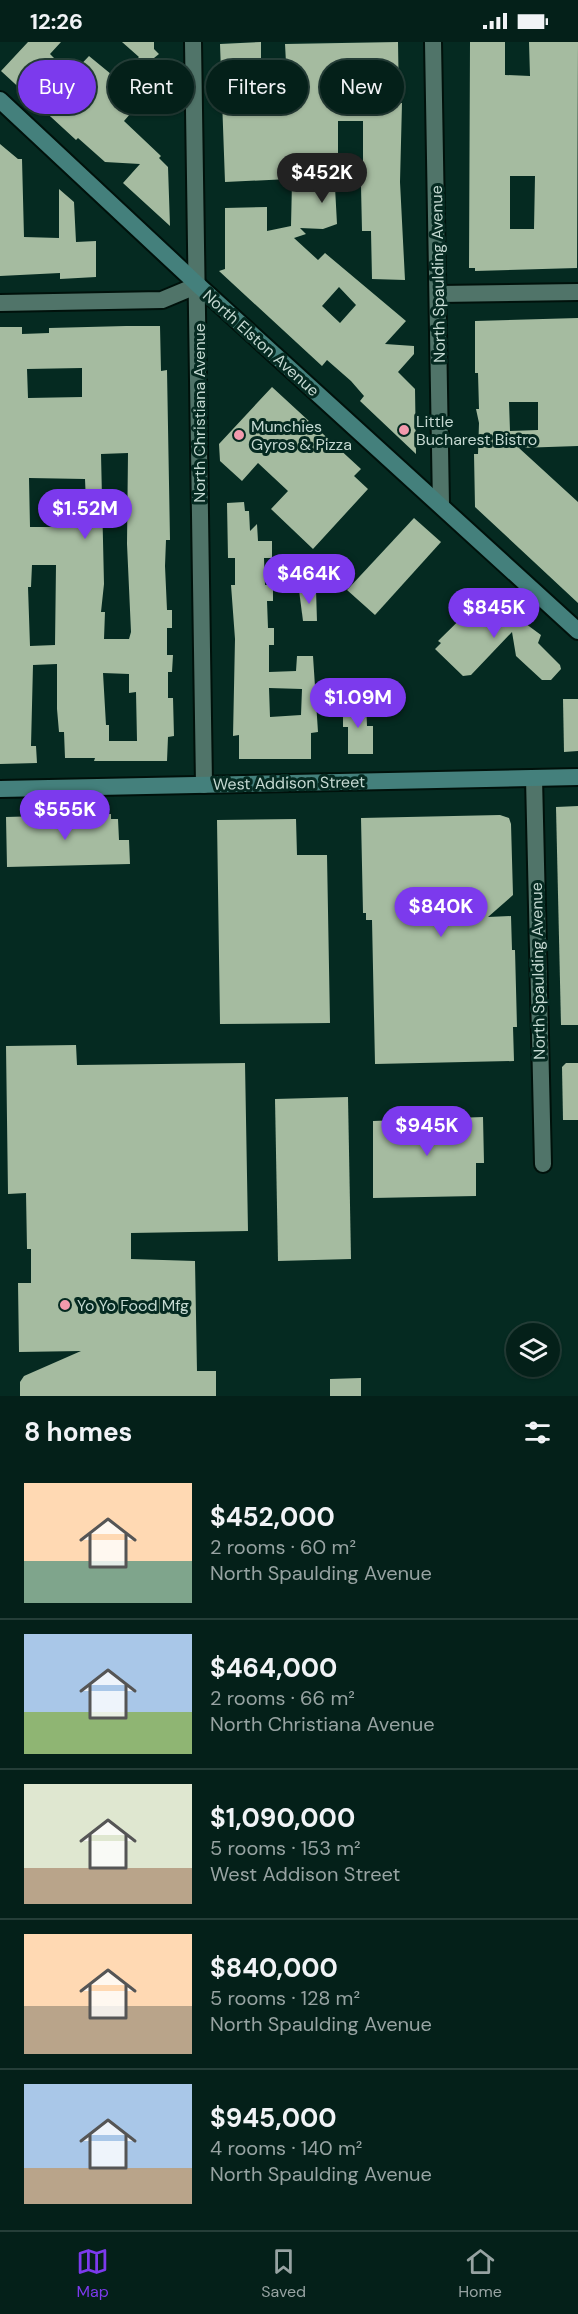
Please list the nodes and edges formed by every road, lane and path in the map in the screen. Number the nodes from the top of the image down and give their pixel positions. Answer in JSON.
{"nodes":[{"id":1,"x":193,"y":42,"type":"edge"},
{"id":2,"x":433,"y":42,"type":"edge"},
{"id":3,"x":0,"y":100,"type":"edge"},
{"id":4,"x":198,"y":285,"type":"junction"},
{"id":5,"x":578,"y":292,"type":"edge"},
{"id":6,"x":439,"y":294,"type":"junction"},
{"id":7,"x":0,"y":303,"type":"edge"},
{"id":8,"x":441,"y":505,"type":"junction"},
{"id":9,"x":578,"y":631,"type":"edge"},
{"id":10,"x":578,"y":777,"type":"edge"},
{"id":11,"x":534,"y":778,"type":"junction"},
{"id":12,"x":204,"y":785,"type":"junction"},
{"id":13,"x":0,"y":789,"type":"edge"},
{"id":14,"x":543,"y":1164,"type":"dead end"}],
"edges":[{"from":1,"to":4,"type":"street","name":"North Christiana Avenue"},
{"from":2,"to":6,"type":"street","name":"North Spaulding Avenue"},
{"from":3,"to":4,"type":"main road","name":"North Elston Avenue"},
{"from":4,"to":7,"type":"street"},
{"from":4,"to":8,"type":"main road","name":"North Elston Avenue"},
{"from":4,"to":12,"type":"street","name":"North Christiana Avenue"},
{"from":5,"to":6,"type":"street"},
{"from":6,"to":8,"type":"street","name":"North Spaulding Avenue"},
{"from":8,"to":9,"type":"main road","name":"North Elston Avenue"},
{"from":10,"to":11,"type":"main road","name":"West Addison Street"},
{"from":11,"to":12,"type":"main road","name":"West Addison Street"},
{"from":11,"to":14,"type":"street","name":"North Spaulding Avenue"},
{"from":12,"to":13,"type":"main road","name":"West Addison Street"}]}
